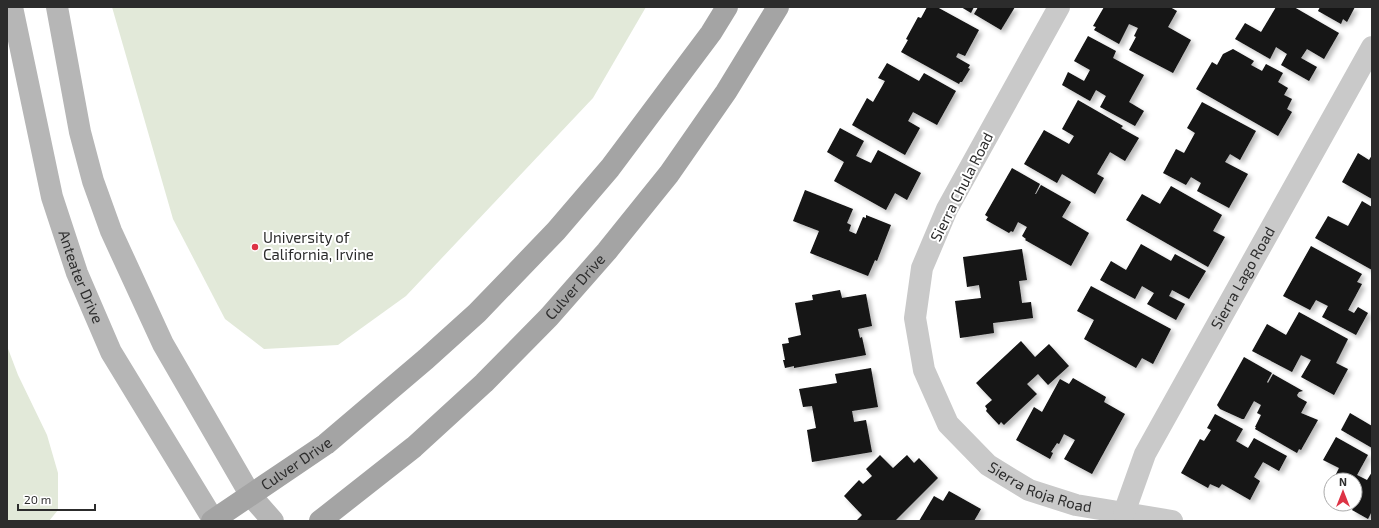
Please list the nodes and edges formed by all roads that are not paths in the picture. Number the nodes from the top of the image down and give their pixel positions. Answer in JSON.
{"nodes":[{"id":1,"x":12,"y":7,"type":"edge"},
{"id":2,"x":57,"y":7,"type":"edge"},
{"id":3,"x":727,"y":7,"type":"edge"},
{"id":4,"x":778,"y":7,"type":"edge"},
{"id":5,"x":1059,"y":7,"type":"edge"},
{"id":6,"x":1372,"y":47,"type":"edge"},
{"id":7,"x":948,"y":424,"type":"joint"},
{"id":8,"x":251,"y":496,"type":"junction"},
{"id":9,"x":1124,"y":513,"type":"junction"},
{"id":10,"x":213,"y":521,"type":"edge"},
{"id":11,"x":273,"y":521,"type":"edge"},
{"id":12,"x":320,"y":521,"type":"edge"},
{"id":13,"x":1172,"y":521,"type":"edge"}],
"edges":[{"from":1,"to":10,"type":"main road","name":"Anteater Drive"},
{"from":2,"to":8,"type":"main road"},
{"from":3,"to":8,"type":"main road","name":"Culver Drive"},
{"from":4,"to":12,"type":"main road","name":"Culver Drive"},
{"from":5,"to":7,"type":"street","name":"Sierra Chula Road"},
{"from":6,"to":9,"type":"street","name":"Sierra Lago Road"},
{"from":7,"to":9,"type":"street","name":"Sierra Roja Road"},
{"from":8,"to":10,"type":"main road","name":"Culver Drive"},
{"from":8,"to":11,"type":"main road"},
{"from":9,"to":13,"type":"street","name":"Sierra Roja Road"}]}
